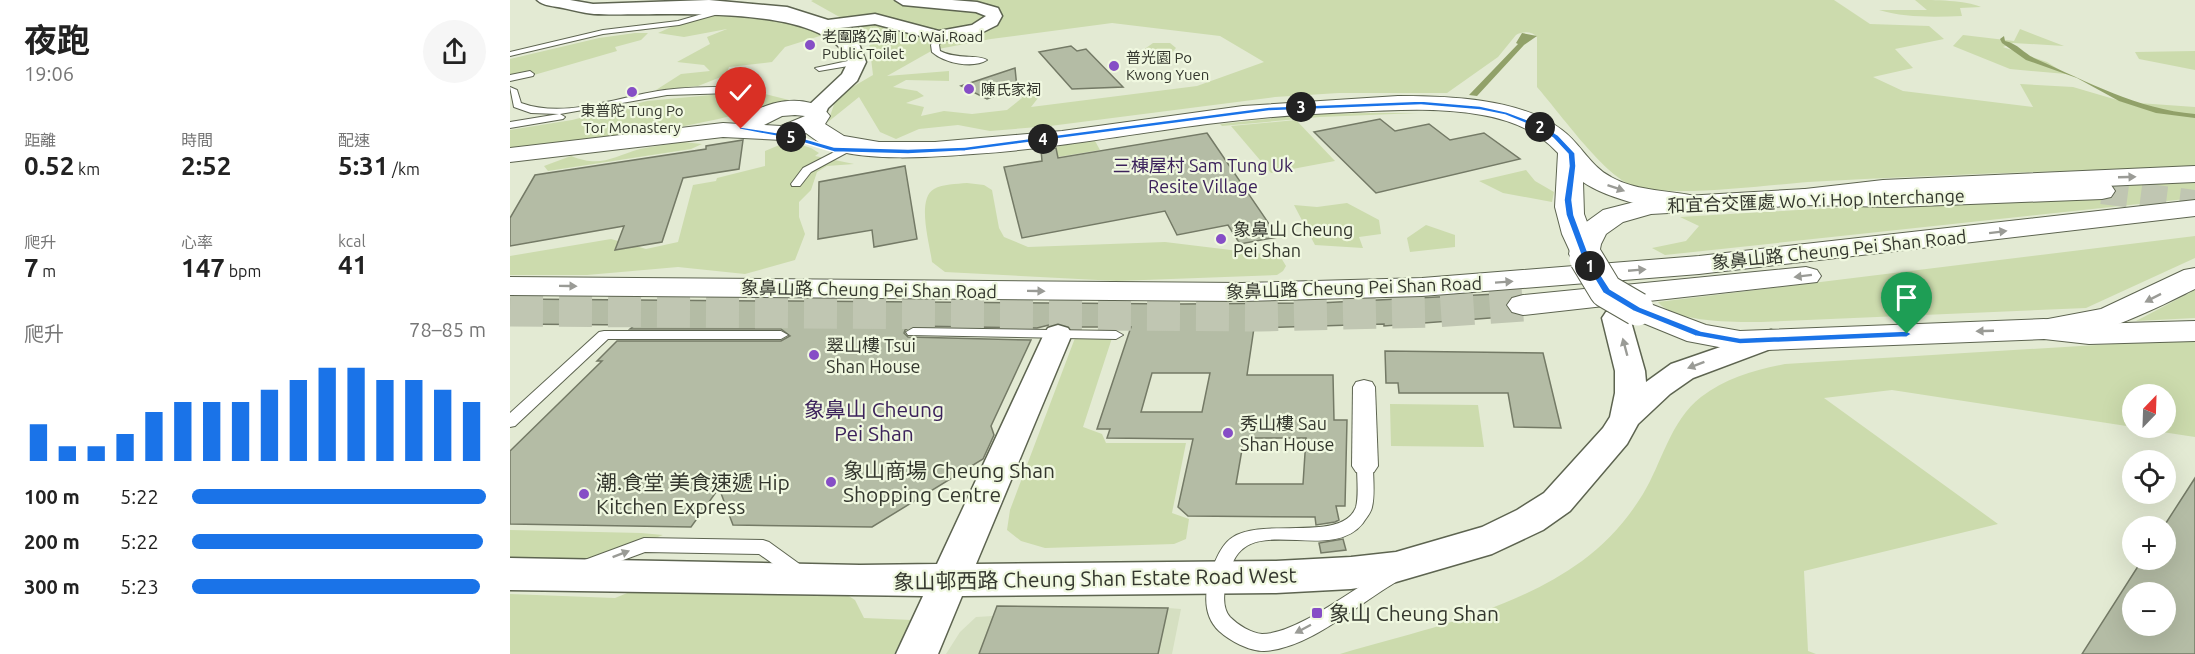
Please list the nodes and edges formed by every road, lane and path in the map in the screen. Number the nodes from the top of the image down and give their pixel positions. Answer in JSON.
{"nodes":[{"id":1,"x":545,"y":0,"type":"edge"},
{"id":2,"x":903,"y":0,"type":"edge"},
{"id":3,"x":740,"y":7,"type":"junction"},
{"id":4,"x":723,"y":9,"type":"junction"},
{"id":5,"x":633,"y":19,"type":"junction"},
{"id":6,"x":827,"y":25,"type":"junction"},
{"id":7,"x":939,"y":36,"type":"junction"},
{"id":8,"x":510,"y":54,"type":"edge"},
{"id":9,"x":983,"y":60,"type":"dead end"},
{"id":10,"x":857,"y":62,"type":"junction"},
{"id":11,"x":819,"y":68,"type":"dead end"},
{"id":12,"x":530,"y":74,"type":"dead end"},
{"id":13,"x":510,"y":78,"type":"edge"},
{"id":14,"x":843,"y":83,"type":"junction"},
{"id":15,"x":510,"y":90,"type":"edge"},
{"id":16,"x":732,"y":90,"type":"dead end"},
{"id":17,"x":614,"y":103,"type":"junction"},
{"id":18,"x":815,"y":117,"type":"junction"},
{"id":19,"x":764,"y":123,"type":"junction"},
{"id":20,"x":510,"y":125,"type":"edge"},
{"id":21,"x":844,"y":150,"type":"junction"},
{"id":22,"x":872,"y":150,"type":"junction"},
{"id":23,"x":1571,"y":153,"type":"junction"},
{"id":24,"x":510,"y":155,"type":"edge"},
{"id":25,"x":2195,"y":174,"type":"edge"},
{"id":26,"x":796,"y":184,"type":"dead end"},
{"id":27,"x":2102,"y":191,"type":"tunnel mouth"},
{"id":28,"x":1805,"y":197,"type":"junction"},
{"id":29,"x":1690,"y":203,"type":"junction"},
{"id":30,"x":2195,"y":208,"type":"edge"},
{"id":31,"x":2195,"y":228,"type":"edge"},
{"id":32,"x":1585,"y":256,"type":"junction"},
{"id":33,"x":2195,"y":277,"type":"edge"},
{"id":34,"x":510,"y":286,"type":"edge"},
{"id":35,"x":1523,"y":305,"type":"tunnel mouth"},
{"id":36,"x":1626,"y":314,"type":"junction"},
{"id":37,"x":2044,"y":329,"type":"junction"},
{"id":38,"x":2195,"y":331,"type":"edge"},
{"id":39,"x":913,"y":332,"type":"dead end"},
{"id":40,"x":1058,"y":334,"type":"junction"},
{"id":41,"x":1116,"y":334,"type":"dead end"},
{"id":42,"x":781,"y":335,"type":"dead end"},
{"id":43,"x":1771,"y":339,"type":"junction"},
{"id":44,"x":1364,"y":387,"type":"dead end"},
{"id":45,"x":1626,"y":417,"type":"junction"},
{"id":46,"x":510,"y":422,"type":"edge"},
{"id":47,"x":1365,"y":466,"type":"joint"},
{"id":48,"x":1427,"y":559,"type":"junction"},
{"id":49,"x":510,"y":574,"type":"edge"},
{"id":50,"x":1218,"y":578,"type":"junction"},
{"id":51,"x":949,"y":579,"type":"junction"},
{"id":52,"x":917,"y":654,"type":"edge"}],
"edges":[{"from":1,"to":5,"type":"street"},
{"from":2,"to":7,"type":"street"},
{"from":3,"to":4,"type":"lane"},
{"from":3,"to":5,"type":"street"},
{"from":3,"to":6,"type":"street"},
{"from":4,"to":5,"type":"lane"},
{"from":4,"to":5,"type":"lane"},
{"from":5,"to":8,"type":"lane"},
{"from":6,"to":7,"type":"street"},
{"from":6,"to":10,"type":"street"},
{"from":7,"to":9,"type":"lane"},
{"from":10,"to":11,"type":"lane"},
{"from":10,"to":14,"type":"street"},
{"from":12,"to":13,"type":"lane"},
{"from":14,"to":18,"type":"street"},
{"from":14,"to":19,"type":"street"},
{"from":15,"to":17,"type":"lane"},
{"from":16,"to":17,"type":"lane"},
{"from":17,"to":20,"type":"lane"},
{"from":18,"to":19,"type":"main road"},
{"from":18,"to":22,"type":"main road"},
{"from":19,"to":21,"type":"main road"},
{"from":19,"to":24,"type":"main road"},
{"from":21,"to":22,"type":"main road"},
{"from":21,"to":26,"type":"lane"},
{"from":22,"to":23,"type":"main road"},
{"from":23,"to":29,"type":"main road","one_way":true},
{"from":23,"to":32,"type":"main road"},
{"from":28,"to":25,"type":"main road","one_way":true},
{"from":27,"to":28,"type":"main road","name":"和宜合交匯處 Wo Yi Hop Interchange"},
{"from":28,"to":29,"type":"main road","name":"和宜合交匯處 Wo Yi Hop Interchange"},
{"from":29,"to":32,"type":"main road","name":"和宜合交匯處 Wo Yi Hop Interchange"},
{"from":34,"to":30,"type":"main road","name":"象鼻山路 Cheung Pei Shan Road","one_way":true},
{"from":31,"to":35,"type":"main road","name":"象鼻山路 Cheung Pei Shan Road","one_way":true},
{"from":32,"to":36,"type":"main road","bridge":true},
{"from":33,"to":37,"type":"main road","one_way":true},
{"from":36,"to":43,"type":"main road"},
{"from":45,"to":36,"type":"street","name":"象山邨西路 Cheung Shan Estate Road West","one_way":true},
{"from":37,"to":38,"type":"main road"},
{"from":37,"to":43,"type":"main road","one_way":true},
{"from":39,"to":40,"type":"lane"},
{"from":40,"to":41,"type":"lane"},
{"from":40,"to":51,"type":"street"},
{"from":42,"to":46,"type":"lane"},
{"from":43,"to":45,"type":"street","name":"象山邨西路 Cheung Shan Estate Road West","one_way":true},
{"from":44,"to":47,"type":"street"},
{"from":45,"to":48,"type":"street","name":"象山邨西路 Cheung Shan Estate Road West"},
{"from":47,"to":50,"type":"lane"},
{"from":48,"to":50,"type":"street","name":"象山邨西路 Cheung Shan Estate Road West"},
{"from":48,"to":50,"type":"lane","one_way":true},
{"from":49,"to":51,"type":"street","name":"象山邨西路 Cheung Shan Estate Road West"},
{"from":50,"to":51,"type":"street","name":"象山邨西路 Cheung Shan Estate Road West"},
{"from":51,"to":52,"type":"street"}]}
